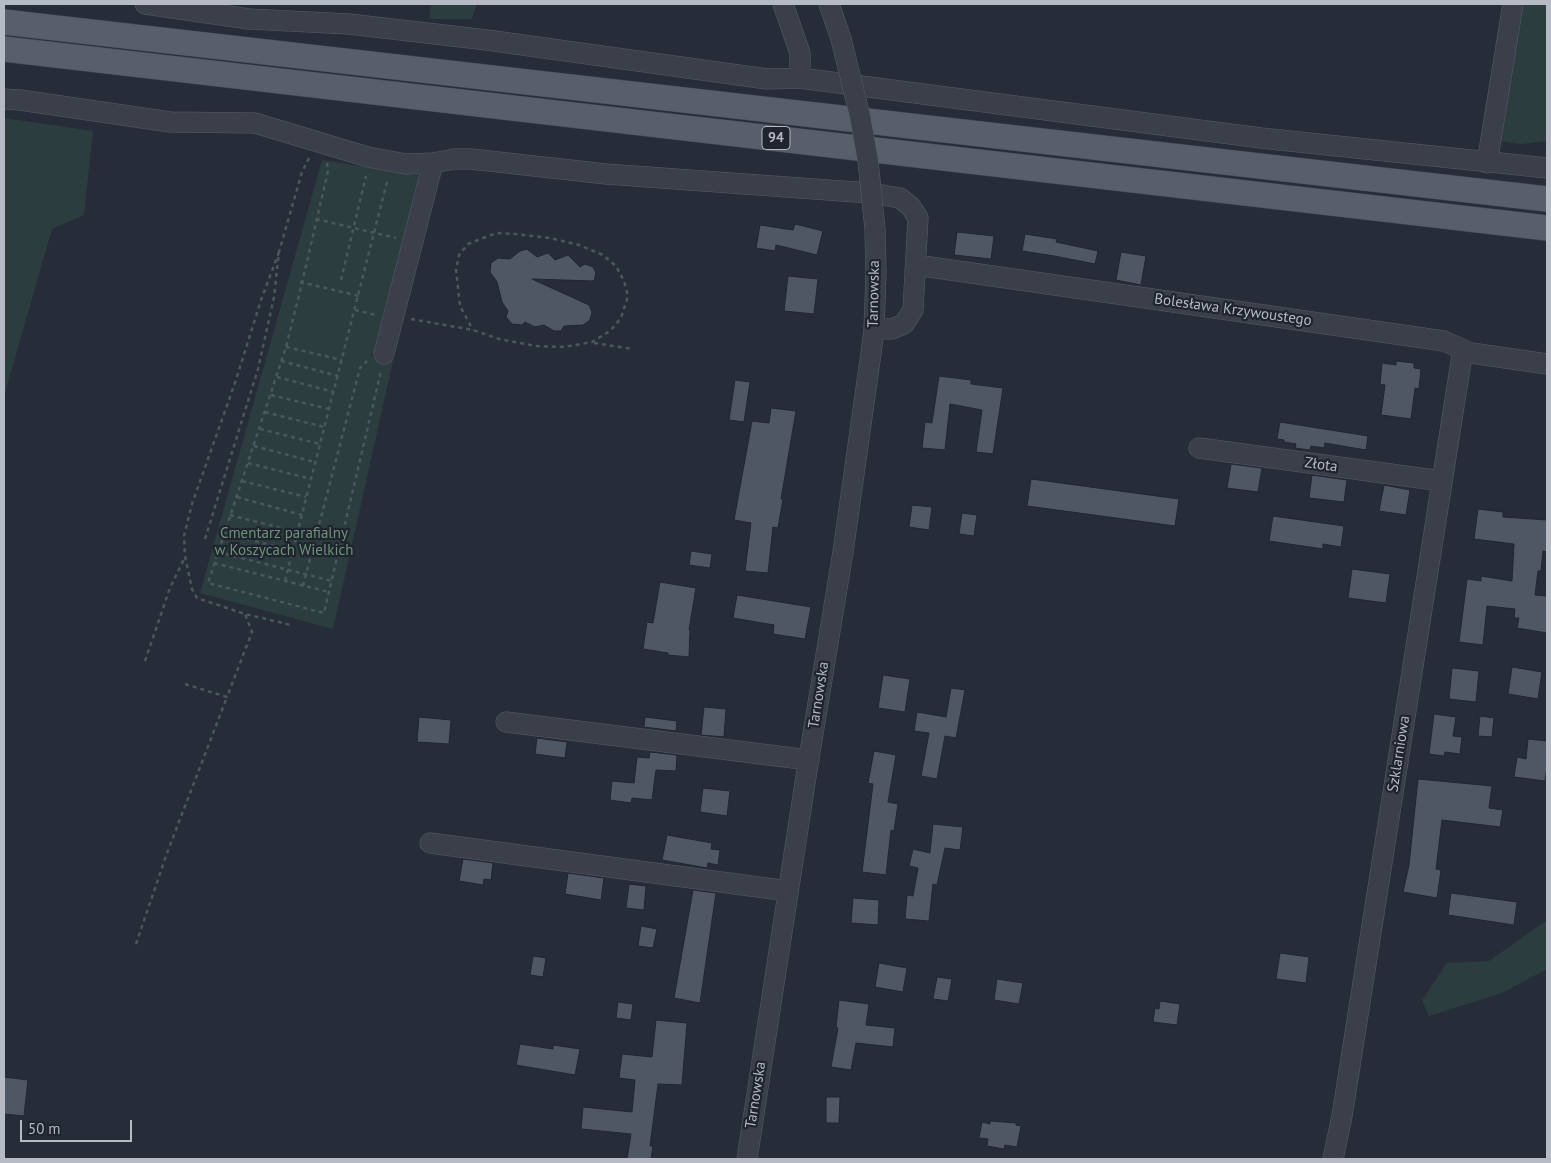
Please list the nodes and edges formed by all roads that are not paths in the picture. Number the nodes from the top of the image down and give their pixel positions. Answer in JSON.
{"nodes":[{"id":1,"x":145,"y":4,"type":"edge"},
{"id":2,"x":783,"y":4,"type":"edge"},
{"id":3,"x":829,"y":4,"type":"edge"},
{"id":4,"x":1513,"y":4,"type":"edge"},
{"id":5,"x":4,"y":22,"type":"edge"},
{"id":6,"x":4,"y":48,"type":"edge"},
{"id":7,"x":800,"y":78,"type":"junction"},
{"id":8,"x":4,"y":100,"type":"edge"},
{"id":9,"x":1487,"y":162,"type":"junction"},
{"id":10,"x":433,"y":163,"type":"junction"},
{"id":11,"x":1547,"y":168,"type":"edge"},
{"id":12,"x":1547,"y":199,"type":"edge"},
{"id":13,"x":1547,"y":228,"type":"edge"},
{"id":14,"x":916,"y":265,"type":"junction"},
{"id":15,"x":874,"y":329,"type":"junction"},
{"id":16,"x":1463,"y":349,"type":"junction"},
{"id":17,"x":385,"y":354,"type":"road end"},
{"id":18,"x":1547,"y":364,"type":"edge"},
{"id":19,"x":1199,"y":448,"type":"dead end"},
{"id":20,"x":1442,"y":481,"type":"junction"},
{"id":21,"x":506,"y":722,"type":"dead end"},
{"id":22,"x":808,"y":760,"type":"junction"},
{"id":23,"x":430,"y":843,"type":"dead end"},
{"id":24,"x":788,"y":891,"type":"junction"},
{"id":25,"x":746,"y":1159,"type":"edge"},
{"id":26,"x":1333,"y":1159,"type":"edge"}],
"edges":[{"from":1,"to":7,"type":"street"},
{"from":2,"to":7,"type":"street"},
{"from":3,"to":15,"type":"street","name":"Tarnowska","bridge":true},
{"from":4,"to":9,"type":"street"},
{"from":5,"to":12,"type":"main road","number":"94"},
{"from":6,"to":13,"type":"main road","number":"94"},
{"from":7,"to":9,"type":"street"},
{"from":8,"to":10,"type":"street"},
{"from":9,"to":11,"type":"street"},
{"from":10,"to":14,"type":"street"},
{"from":10,"to":17,"type":"street"},
{"from":14,"to":15,"type":"street"},
{"from":14,"to":16,"type":"street","name":"Bolesława Krzywoustego"},
{"from":15,"to":22,"type":"street","name":"Tarnowska"},
{"from":16,"to":18,"type":"street","name":"Bolesława Krzywoustego"},
{"from":16,"to":20,"type":"street","name":"Szklarniowa"},
{"from":19,"to":20,"type":"street","name":"Złota"},
{"from":20,"to":26,"type":"street","name":"Szklarniowa"},
{"from":21,"to":22,"type":"street"},
{"from":22,"to":24,"type":"street","name":"Tarnowska"},
{"from":23,"to":24,"type":"street"},
{"from":24,"to":25,"type":"street","name":"Tarnowska"}]}
